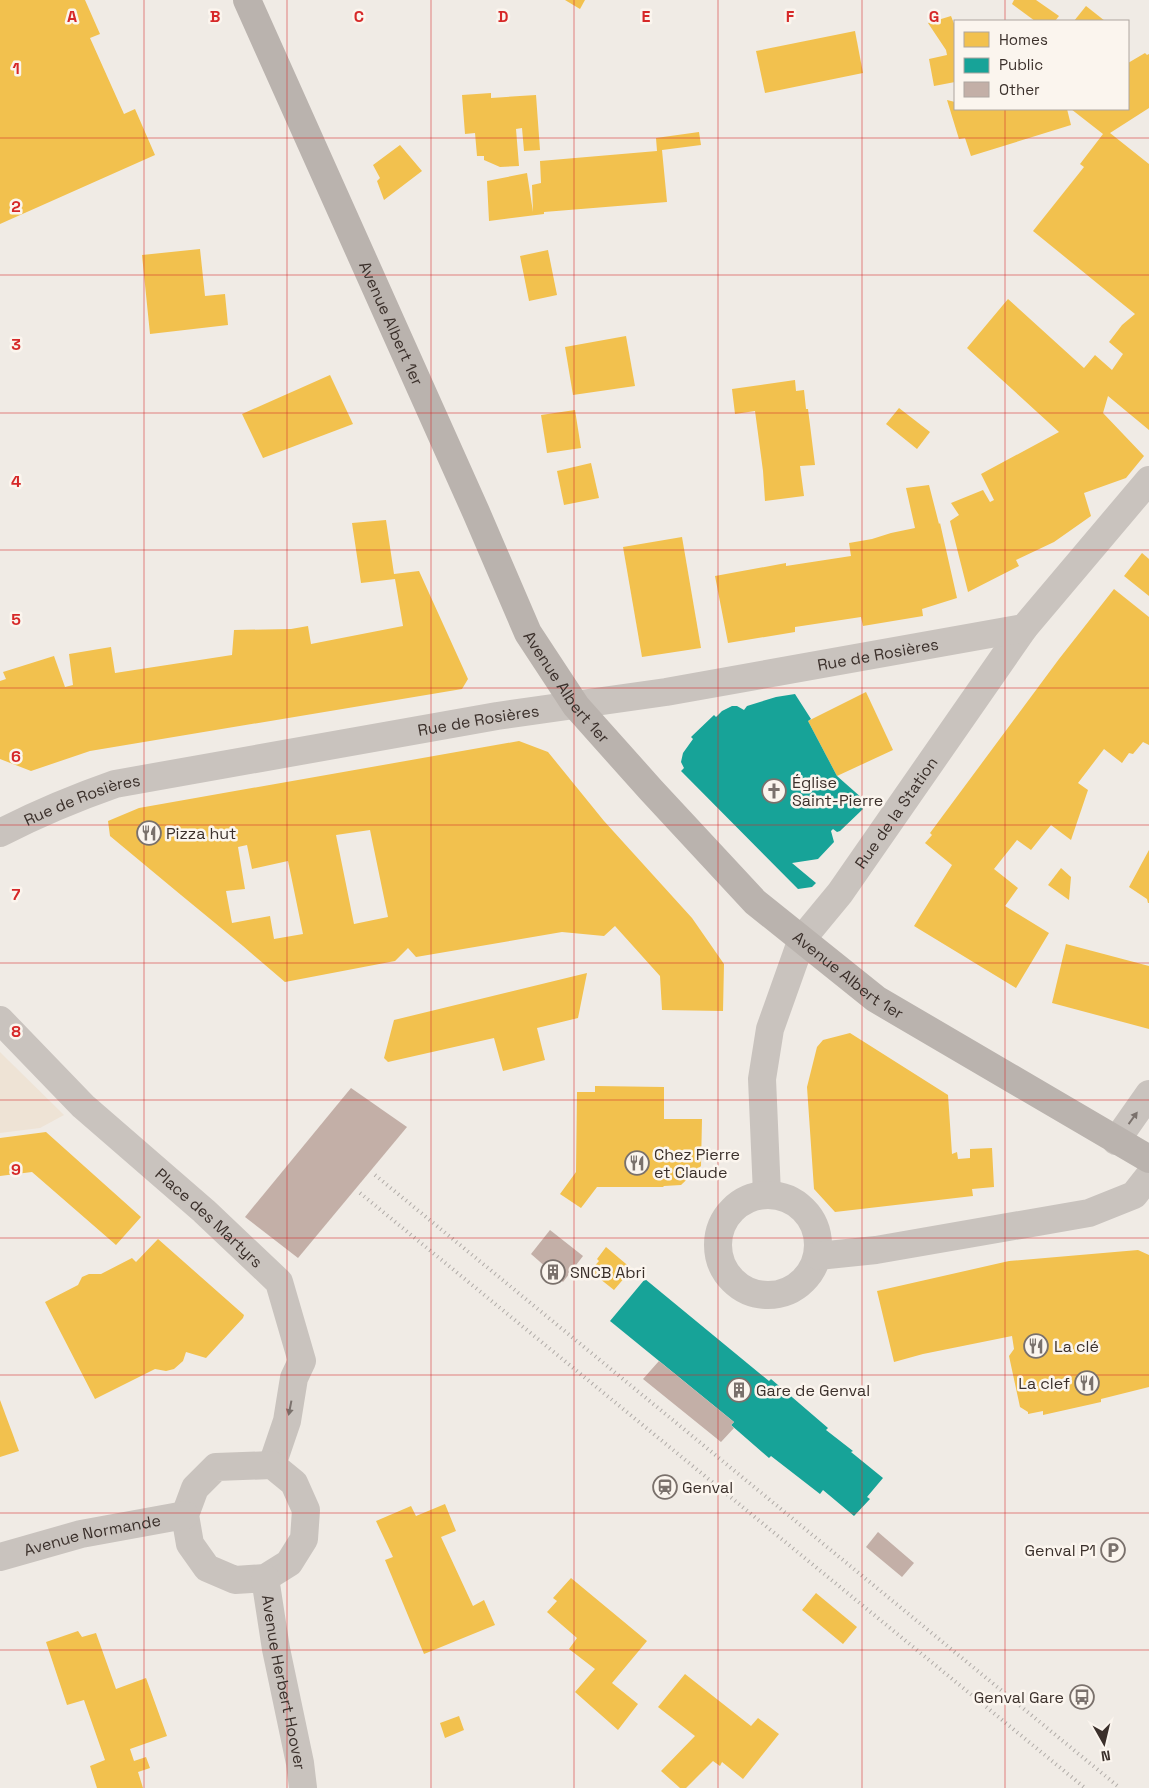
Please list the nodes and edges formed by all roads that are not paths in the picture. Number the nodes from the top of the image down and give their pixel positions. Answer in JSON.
{"nodes":[{"id":1,"x":247,"y":0,"type":"edge"},
{"id":2,"x":1149,"y":480,"type":"edge"},
{"id":3,"x":1024,"y":628,"type":"junction"},
{"id":4,"x":576,"y":706,"type":"junction"},
{"id":5,"x":0,"y":833,"type":"edge"},
{"id":6,"x":802,"y":939,"type":"junction"},
{"id":7,"x":0,"y":1020,"type":"edge"},
{"id":8,"x":1149,"y":1094,"type":"edge"},
{"id":9,"x":1116,"y":1141,"type":"junction"},
{"id":10,"x":1149,"y":1159,"type":"edge"},
{"id":11,"x":1149,"y":1176,"type":"edge"},
{"id":12,"x":767,"y":1194,"type":"junction"},
{"id":13,"x":818,"y":1256,"type":"junction"},
{"id":14,"x":272,"y":1465,"type":"junction"},
{"id":15,"x":185,"y":1515,"type":"junction"},
{"id":16,"x":0,"y":1557,"type":"edge"},
{"id":17,"x":264,"y":1578,"type":"junction"},
{"id":18,"x":302,"y":1788,"type":"edge"}],
"edges":[{"from":1,"to":4,"type":"main road","name":"Avenue Albert 1er"},
{"from":2,"to":3,"type":"street","name":"Rue de la Station"},
{"from":3,"to":4,"type":"street","name":"Rue de Rosières"},
{"from":3,"to":6,"type":"street","name":"Rue de la Station"},
{"from":4,"to":5,"type":"street","name":"Rue de Rosières"},
{"from":4,"to":6,"type":"main road","name":"Avenue Albert 1er"},
{"from":6,"to":9,"type":"main road","name":"Avenue Albert 1er"},
{"from":6,"to":12,"type":"street","name":"Rue de la Station"},
{"from":7,"to":14,"type":"street","name":"Place des Martyrs","one_way":true},
{"from":9,"to":8,"type":"street","one_way":true},
{"from":9,"to":10,"type":"main road","name":"Avenue Albert 1er"},
{"from":11,"to":13,"type":"street"},
{"from":12,"to":13,"type":"street"},
{"from":12,"to":13,"type":"street"},
{"from":14,"to":15,"type":"street"},
{"from":14,"to":17,"type":"street"},
{"from":15,"to":16,"type":"street","name":"Avenue Normande"},
{"from":15,"to":17,"type":"street"},
{"from":17,"to":18,"type":"street","name":"Avenue Herbert Hoover"}]}
